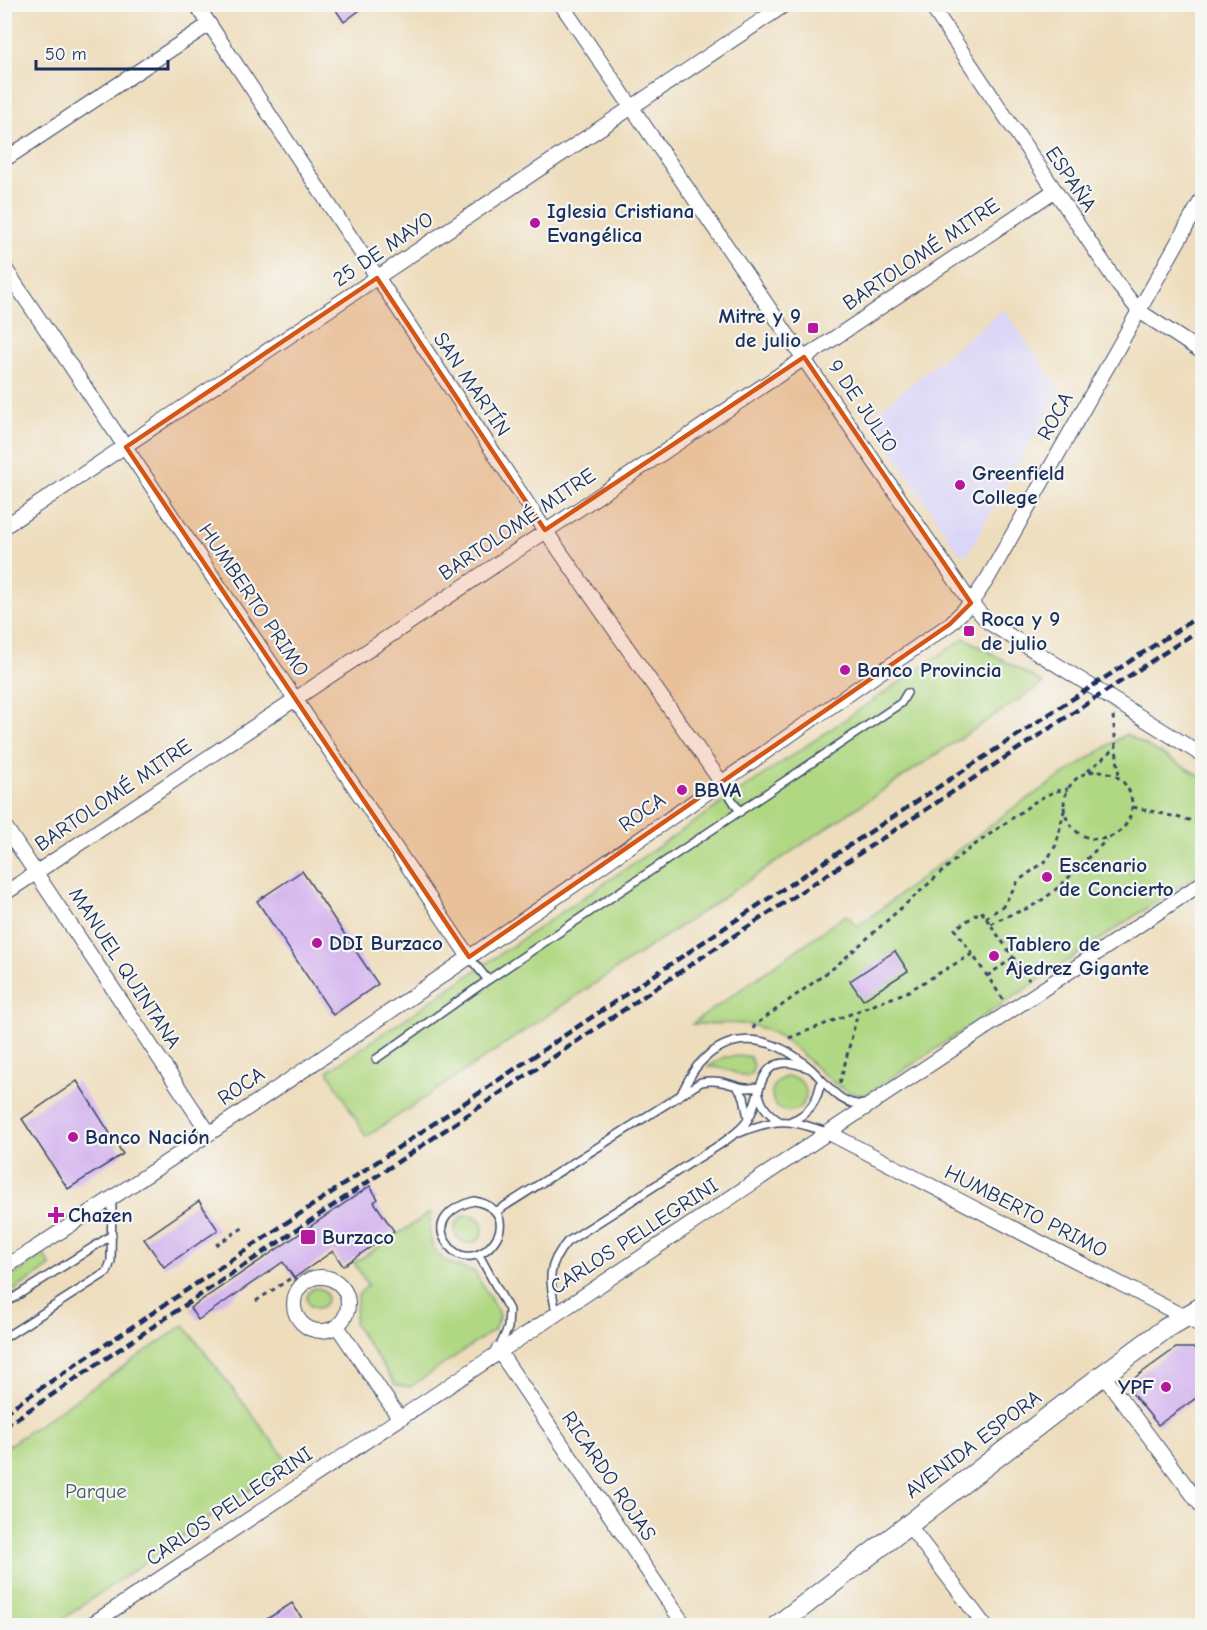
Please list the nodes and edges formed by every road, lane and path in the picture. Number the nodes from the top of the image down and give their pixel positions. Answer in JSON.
{"nodes":[{"id":1,"x":196,"y":4,"type":"edge"},
{"id":2,"x":561,"y":4,"type":"edge"},
{"id":3,"x":786,"y":4,"type":"edge"},
{"id":4,"x":930,"y":4,"type":"edge"},
{"id":5,"x":208,"y":25,"type":"junction"},
{"id":6,"x":632,"y":105,"type":"junction"},
{"id":7,"x":4,"y":160,"type":"edge"},
{"id":8,"x":1054,"y":191,"type":"junction"},
{"id":9,"x":1203,"y":199,"type":"edge"},
{"id":10,"x":4,"y":267,"type":"edge"},
{"id":11,"x":377,"y":278,"type":"junction"},
{"id":12,"x":1139,"y":310,"type":"junction"},
{"id":13,"x":1203,"y":352,"type":"edge"},
{"id":14,"x":804,"y":357,"type":"junction"},
{"id":15,"x":126,"y":447,"type":"junction"},
{"id":16,"x":4,"y":527,"type":"edge"},
{"id":17,"x":545,"y":530,"type":"junction"},
{"id":18,"x":971,"y":603,"type":"junction"},
{"id":19,"x":907,"y":693,"type":"dead end"},
{"id":20,"x":294,"y":697,"type":"junction"},
{"id":21,"x":1112,"y":700,"type":"junction"},
{"id":22,"x":1116,"y":747,"type":"junction"},
{"id":23,"x":1203,"y":755,"type":"edge"},
{"id":24,"x":1086,"y":772,"type":"junction"},
{"id":25,"x":1119,"y":777,"type":"junction"},
{"id":26,"x":721,"y":782,"type":"junction"},
{"id":27,"x":1068,"y":789,"type":"junction"},
{"id":28,"x":1133,"y":807,"type":"junction"},
{"id":29,"x":1064,"y":809,"type":"junction"},
{"id":30,"x":740,"y":812,"type":"junction"},
{"id":31,"x":1203,"y":823,"type":"edge"},
{"id":32,"x":4,"y":825,"type":"edge"},
{"id":33,"x":1111,"y":837,"type":"junction"},
{"id":34,"x":36,"y":872,"type":"junction"},
{"id":35,"x":1203,"y":883,"type":"edge"},
{"id":36,"x":4,"y":894,"type":"edge"},
{"id":37,"x":986,"y":918,"type":"junction"},
{"id":38,"x":990,"y":924,"type":"junction"},
{"id":39,"x":972,"y":954,"type":"junction"},
{"id":40,"x":469,"y":957,"type":"junction"},
{"id":41,"x":1013,"y":958,"type":"junction"},
{"id":42,"x":987,"y":976,"type":"junction"},
{"id":43,"x":488,"y":980,"type":"junction"},
{"id":44,"x":1038,"y":994,"type":"junction"},
{"id":45,"x":858,"y":1012,"type":"junction"},
{"id":46,"x":1012,"y":1012,"type":"junction"},
{"id":47,"x":750,"y":1040,"type":"junction"},
{"id":48,"x":772,"y":1045,"type":"junction"},
{"id":49,"x":376,"y":1059,"type":"dead end"},
{"id":50,"x":811,"y":1069,"type":"junction"},
{"id":51,"x":821,"y":1081,"type":"junction"},
{"id":52,"x":737,"y":1087,"type":"junction"},
{"id":53,"x":758,"y":1087,"type":"junction"},
{"id":54,"x":682,"y":1092,"type":"junction"},
{"id":55,"x":837,"y":1096,"type":"junction"},
{"id":56,"x":875,"y":1103,"type":"junction"},
{"id":57,"x":748,"y":1118,"type":"junction"},
{"id":58,"x":780,"y":1121,"type":"junction"},
{"id":59,"x":791,"y":1121,"type":"junction"},
{"id":60,"x":209,"y":1133,"type":"junction"},
{"id":61,"x":831,"y":1134,"type":"junction"},
{"id":62,"x":731,"y":1136,"type":"junction"},
{"id":63,"x":112,"y":1199,"type":"junction"},
{"id":64,"x":497,"y":1211,"type":"junction"},
{"id":65,"x":244,"y":1227,"type":"dead end"},
{"id":66,"x":112,"y":1234,"type":"junction"},
{"id":67,"x":216,"y":1245,"type":"dead end"},
{"id":68,"x":478,"y":1255,"type":"junction"},
{"id":69,"x":4,"y":1268,"type":"edge"},
{"id":70,"x":305,"y":1282,"type":"junction"},
{"id":71,"x":256,"y":1301,"type":"dead end"},
{"id":72,"x":4,"y":1304,"type":"edge"},
{"id":73,"x":1203,"y":1307,"type":"edge"},
{"id":74,"x":556,"y":1312,"type":"junction"},
{"id":75,"x":1184,"y":1317,"type":"junction"},
{"id":76,"x":337,"y":1326,"type":"junction"},
{"id":77,"x":1203,"y":1326,"type":"edge"},
{"id":78,"x":4,"y":1338,"type":"edge"},
{"id":79,"x":498,"y":1350,"type":"junction"},
{"id":80,"x":1103,"y":1375,"type":"junction"},
{"id":81,"x":398,"y":1416,"type":"junction"},
{"id":82,"x":1203,"y":1508,"type":"edge"},
{"id":83,"x":908,"y":1524,"type":"junction"},
{"id":84,"x":89,"y":1626,"type":"edge"},
{"id":85,"x":685,"y":1626,"type":"edge"},
{"id":86,"x":777,"y":1626,"type":"edge"},
{"id":87,"x":985,"y":1626,"type":"edge"}],
"edges":[{"from":1,"to":5,"type":"street","name":"SAN MARTÍN"},
{"from":2,"to":6,"type":"street","name":"9 DE JULIO"},
{"from":3,"to":6,"type":"street","name":"25 DE MAYO"},
{"from":4,"to":8,"type":"street","name":"ESPAÑA"},
{"from":5,"to":7,"type":"street"},
{"from":5,"to":11,"type":"street","name":"SAN MARTÍN"},
{"from":6,"to":11,"type":"street","name":"25 DE MAYO"},
{"from":6,"to":14,"type":"street","name":"9 DE JULIO"},
{"from":8,"to":12,"type":"street","name":"ESPAÑA"},
{"from":8,"to":14,"type":"street","name":"BARTOLOMÉ MITRE"},
{"from":9,"to":12,"type":"street","name":"ROCA"},
{"from":10,"to":15,"type":"street","name":"HUMBERTO PRIMO"},
{"from":11,"to":15,"type":"street","name":"25 DE MAYO"},
{"from":11,"to":17,"type":"street","name":"SAN MARTÍN"},
{"from":12,"to":13,"type":"street","name":"ESPAÑA"},
{"from":12,"to":18,"type":"street","name":"ROCA"},
{"from":14,"to":17,"type":"street","name":"BARTOLOMÉ MITRE"},
{"from":14,"to":18,"type":"street","name":"9 DE JULIO"},
{"from":15,"to":16,"type":"street","name":"25 DE MAYO"},
{"from":15,"to":20,"type":"street","name":"HUMBERTO PRIMO"},
{"from":17,"to":20,"type":"street","name":"BARTOLOMÉ MITRE"},
{"from":17,"to":26,"type":"street","name":"SAN MARTÍN"},
{"from":18,"to":21,"type":"street","name":"9 DE JULIO"},
{"from":18,"to":26,"type":"street","name":"ROCA"},
{"from":19,"to":30,"type":"lane"},
{"from":20,"to":34,"type":"street","name":"BARTOLOMÉ MITRE"},
{"from":20,"to":40,"type":"street","name":"HUMBERTO PRIMO"},
{"from":21,"to":22,"type":"path"},
{"from":21,"to":23,"type":"street","name":"9 DE JULIO"},
{"from":22,"to":24,"type":"path"},
{"from":22,"to":25,"type":"path"},
{"from":24,"to":25,"type":"path"},
{"from":24,"to":27,"type":"path"},
{"from":25,"to":28,"type":"path"},
{"from":26,"to":30,"type":"lane"},
{"from":26,"to":40,"type":"street","name":"ROCA"},
{"from":27,"to":29,"type":"path"},
{"from":27,"to":47,"type":"path"},
{"from":28,"to":31,"type":"path"},
{"from":28,"to":33,"type":"path"},
{"from":29,"to":33,"type":"path"},
{"from":29,"to":37,"type":"path"},
{"from":30,"to":43,"type":"lane"},
{"from":32,"to":34,"type":"street","name":"MANUEL QUINTANA"},
{"from":33,"to":38,"type":"path"},
{"from":34,"to":36,"type":"street","name":"BARTOLOMÉ MITRE"},
{"from":34,"to":60,"type":"street","name":"MANUEL QUINTANA"},
{"from":35,"to":44,"type":"street","name":"CARLOS PELLEGRINI"},
{"from":37,"to":38,"type":"path"},
{"from":37,"to":39,"type":"path"},
{"from":38,"to":41,"type":"path"},
{"from":39,"to":42,"type":"path"},
{"from":39,"to":45,"type":"path"},
{"from":40,"to":43,"type":"lane"},
{"from":40,"to":60,"type":"street","name":"ROCA"},
{"from":41,"to":42,"type":"path"},
{"from":41,"to":44,"type":"path"},
{"from":42,"to":46,"type":"path"},
{"from":43,"to":49,"type":"lane"},
{"from":44,"to":46,"type":"street","name":"CARLOS PELLEGRINI"},
{"from":45,"to":48,"type":"path"},
{"from":45,"to":55,"type":"path"},
{"from":46,"to":56,"type":"street","name":"CARLOS PELLEGRINI"},
{"from":47,"to":48,"type":"lane"},
{"from":47,"to":54,"type":"lane"},
{"from":48,"to":50,"type":"lane"},
{"from":50,"to":51,"type":"lane"},
{"from":50,"to":53,"type":"lane"},
{"from":51,"to":55,"type":"lane"},
{"from":51,"to":59,"type":"lane"},
{"from":52,"to":53,"type":"lane"},
{"from":52,"to":54,"type":"lane"},
{"from":52,"to":57,"type":"lane"},
{"from":53,"to":57,"type":"lane"},
{"from":53,"to":58,"type":"lane"},
{"from":54,"to":64,"type":"lane"},
{"from":55,"to":56,"type":"lane"},
{"from":56,"to":61,"type":"street","name":"CARLOS PELLEGRINI"},
{"from":57,"to":62,"type":"lane"},
{"from":58,"to":59,"type":"lane"},
{"from":58,"to":62,"type":"lane"},
{"from":59,"to":61,"type":"lane"},
{"from":60,"to":63,"type":"street","name":"ROCA"},
{"from":61,"to":74,"type":"street","name":"CARLOS PELLEGRINI"},
{"from":61,"to":75,"type":"street","name":"HUMBERTO PRIMO"},
{"from":62,"to":74,"type":"lane"},
{"from":63,"to":66,"type":"lane"},
{"from":63,"to":69,"type":"street","name":"ROCA"},
{"from":64,"to":68,"type":"lane"},
{"from":64,"to":68,"type":"lane"},
{"from":65,"to":67,"type":"path"},
{"from":66,"to":72,"type":"lane"},
{"from":66,"to":78,"type":"lane"},
{"from":68,"to":79,"type":"lane"},
{"from":70,"to":71,"type":"path"},
{"from":70,"to":76,"type":"street"},
{"from":70,"to":76,"type":"street"},
{"from":73,"to":75,"type":"main road","name":"AVENIDA ESPORA"},
{"from":74,"to":79,"type":"street","name":"CARLOS PELLEGRINI"},
{"from":75,"to":77,"type":"street","name":"HUMBERTO PRIMO"},
{"from":75,"to":80,"type":"main road","name":"AVENIDA ESPORA"},
{"from":76,"to":81,"type":"street"},
{"from":79,"to":81,"type":"street","name":"CARLOS PELLEGRINI"},
{"from":79,"to":85,"type":"street","name":"RICARDO ROJAS"},
{"from":80,"to":82,"type":"street"},
{"from":80,"to":83,"type":"main road","name":"AVENIDA ESPORA"},
{"from":81,"to":84,"type":"street","name":"CARLOS PELLEGRINI"},
{"from":83,"to":86,"type":"main road","name":"AVENIDA ESPORA"},
{"from":83,"to":87,"type":"street"}]}
